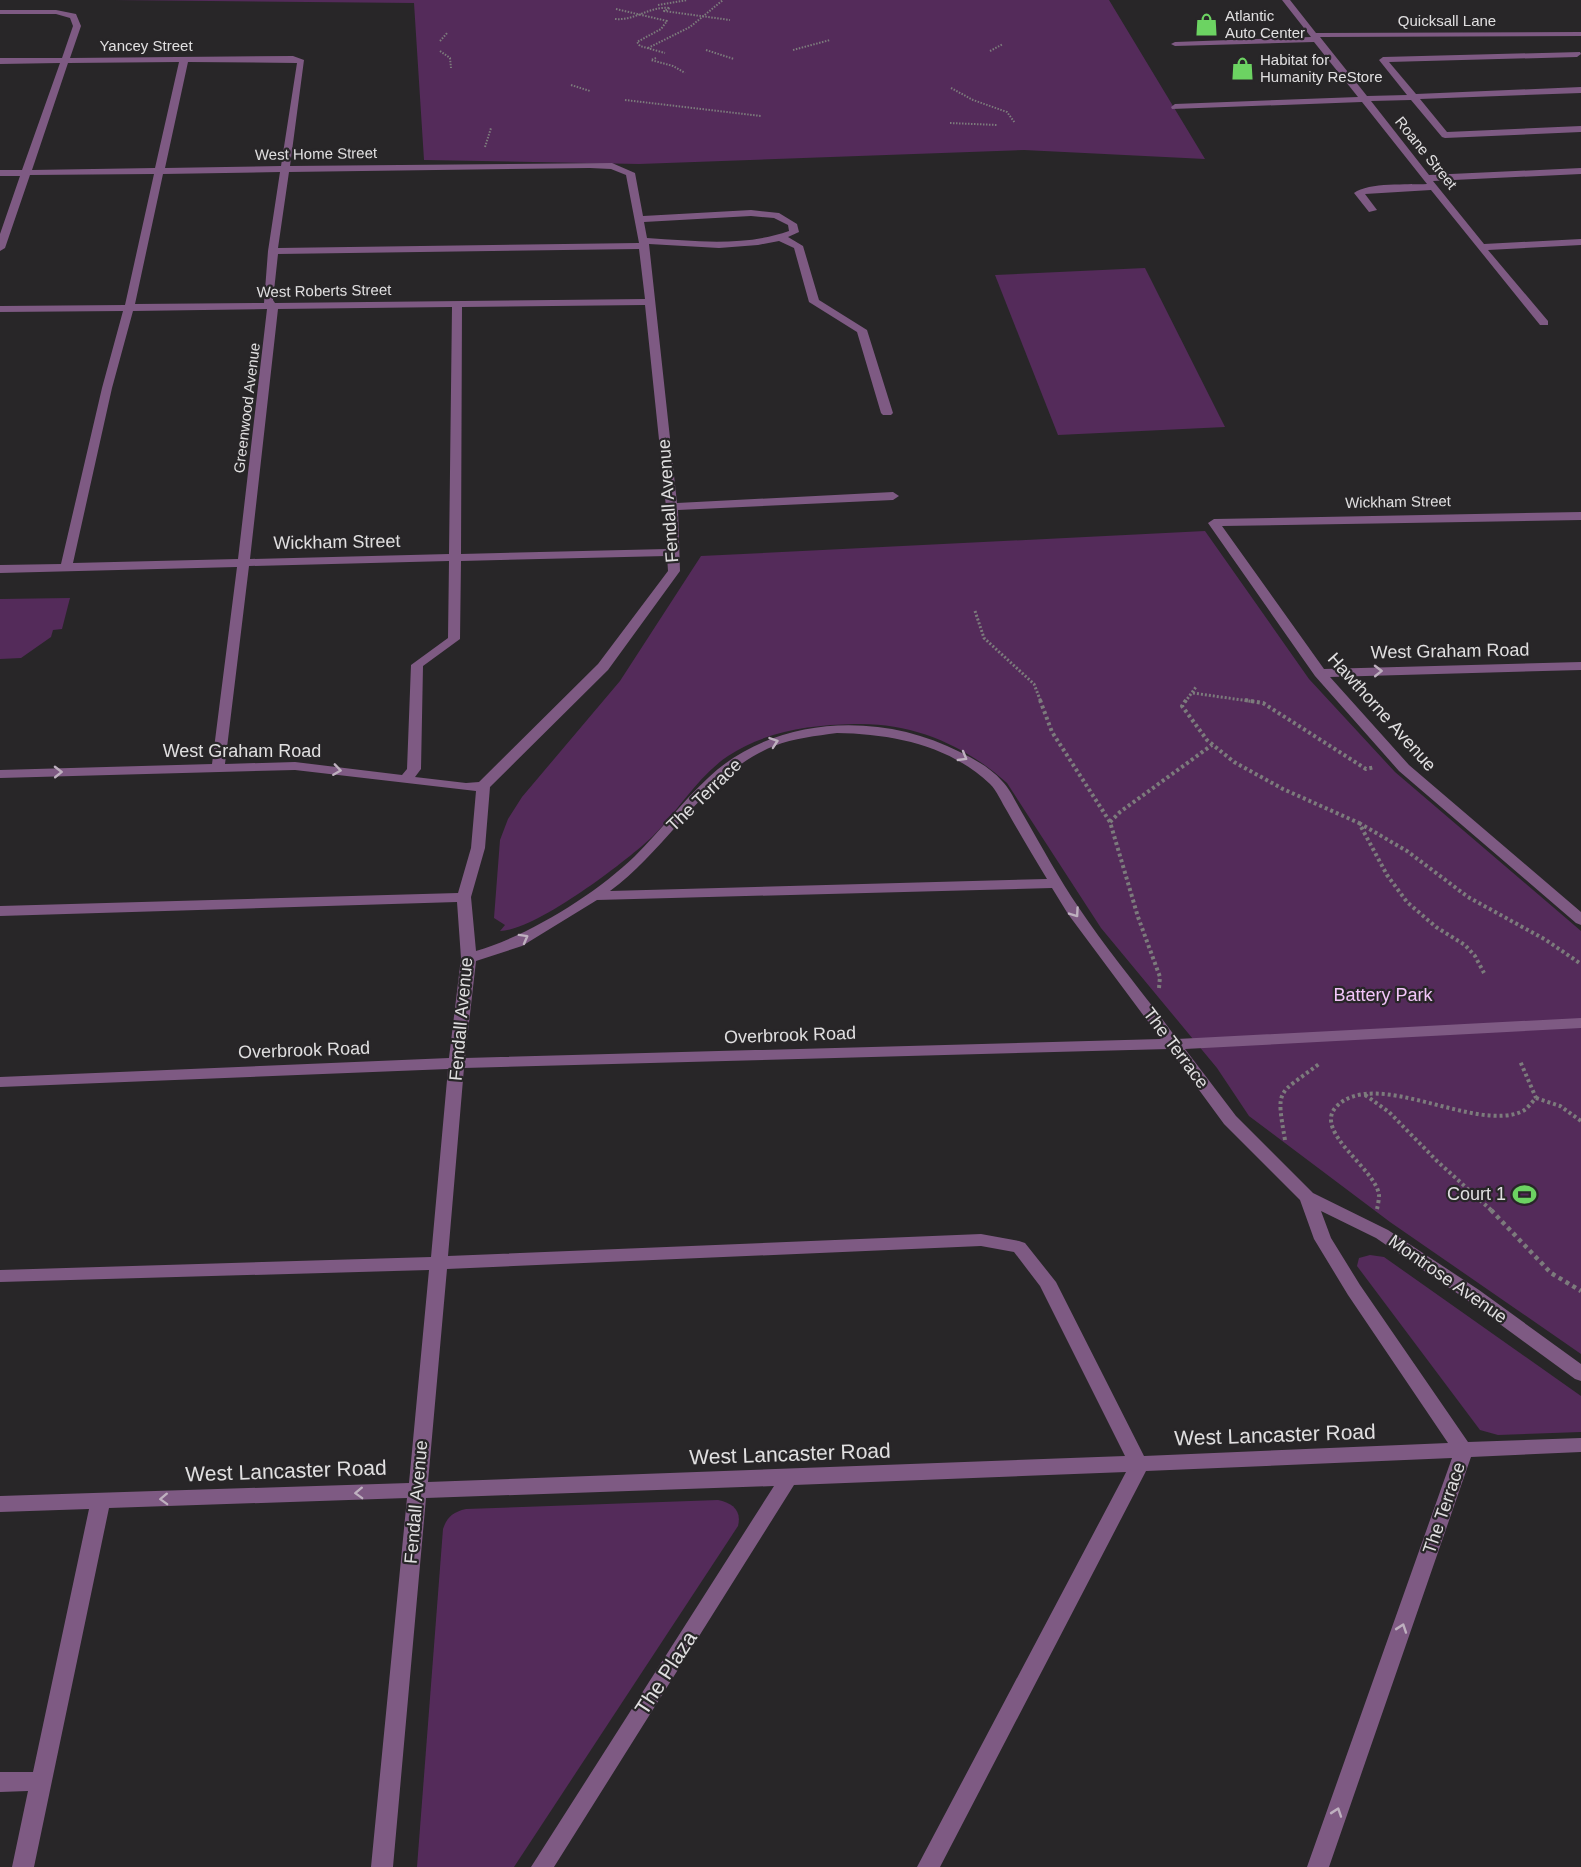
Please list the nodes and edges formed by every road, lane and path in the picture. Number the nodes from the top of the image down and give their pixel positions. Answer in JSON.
{"nodes":[{"id":1,"x":687,"y":0,"type":"edge"},
{"id":2,"x":723,"y":0,"type":"edge"},
{"id":3,"x":1286,"y":0,"type":"edge"},
{"id":4,"x":657,"y":5,"type":"junction"},
{"id":5,"x":616,"y":9,"type":"dead end"},
{"id":6,"x":0,"y":12,"type":"edge"},
{"id":7,"x":637,"y":14,"type":"junction"},
{"id":8,"x":705,"y":17,"type":"junction"},
{"id":9,"x":615,"y":20,"type":"dead end"},
{"id":10,"x":730,"y":20,"type":"dead end"},
{"id":11,"x":1581,"y":27,"type":"edge"},
{"id":12,"x":448,"y":32,"type":"dead end"},
{"id":13,"x":1576,"y":34,"type":"edge"},
{"id":14,"x":1315,"y":37,"type":"junction"},
{"id":15,"x":830,"y":40,"type":"dead end"},
{"id":16,"x":440,"y":41,"type":"dead end"},
{"id":17,"x":1003,"y":44,"type":"dead end"},
{"id":18,"x":1175,"y":44,"type":"dead end"},
{"id":19,"x":647,"y":49,"type":"junction"},
{"id":20,"x":706,"y":50,"type":"dead end"},
{"id":21,"x":793,"y":50,"type":"dead end"},
{"id":22,"x":440,"y":51,"type":"dead end"},
{"id":23,"x":990,"y":51,"type":"dead end"},
{"id":24,"x":664,"y":53,"type":"dead end"},
{"id":25,"x":1577,"y":54,"type":"dead end"},
{"id":26,"x":656,"y":58,"type":"dead end"},
{"id":27,"x":184,"y":59,"type":"junction"},
{"id":28,"x":293,"y":59,"type":"joint"},
{"id":29,"x":734,"y":59,"type":"dead end"},
{"id":30,"x":65,"y":60,"type":"junction"},
{"id":31,"x":0,"y":61,"type":"edge"},
{"id":32,"x":451,"y":68,"type":"dead end"},
{"id":33,"x":685,"y":73,"type":"dead end"},
{"id":34,"x":571,"y":85,"type":"dead end"},
{"id":35,"x":951,"y":88,"type":"dead end"},
{"id":36,"x":1581,"y":90,"type":"edge"},
{"id":37,"x":590,"y":91,"type":"dead end"},
{"id":38,"x":1414,"y":97,"type":"junction"},
{"id":39,"x":1363,"y":99,"type":"junction"},
{"id":40,"x":625,"y":100,"type":"dead end"},
{"id":41,"x":1175,"y":107,"type":"dead end"},
{"id":42,"x":761,"y":116,"type":"dead end"},
{"id":43,"x":950,"y":123,"type":"dead end"},
{"id":44,"x":1015,"y":123,"type":"dead end"},
{"id":45,"x":997,"y":125,"type":"dead end"},
{"id":46,"x":491,"y":128,"type":"dead end"},
{"id":47,"x":1581,"y":129,"type":"edge"},
{"id":48,"x":485,"y":147,"type":"dead end"},
{"id":49,"x":287,"y":169,"type":"junction"},
{"id":50,"x":159,"y":171,"type":"junction"},
{"id":51,"x":1581,"y":171,"type":"edge"},
{"id":52,"x":25,"y":172,"type":"junction"},
{"id":53,"x":0,"y":173,"type":"edge"},
{"id":54,"x":630,"y":173,"type":"joint"},
{"id":55,"x":1427,"y":178,"type":"junction"},
{"id":56,"x":1433,"y":187,"type":"junction"},
{"id":57,"x":1372,"y":210,"type":"dead end"},
{"id":58,"x":639,"y":219,"type":"junction"},
{"id":59,"x":781,"y":238,"type":"junction"},
{"id":60,"x":1581,"y":242,"type":"edge"},
{"id":61,"x":643,"y":243,"type":"junction"},
{"id":62,"x":1482,"y":247,"type":"junction"},
{"id":63,"x":0,"y":248,"type":"edge"},
{"id":64,"x":273,"y":251,"type":"junction"},
{"id":65,"x":649,"y":302,"type":"junction"},
{"id":66,"x":457,"y":303,"type":"junction"},
{"id":67,"x":271,"y":306,"type":"junction"},
{"id":68,"x":129,"y":308,"type":"junction"},
{"id":69,"x":0,"y":309,"type":"edge"},
{"id":70,"x":1544,"y":323,"type":"dead end"},
{"id":71,"x":887,"y":413,"type":"dead end"},
{"id":72,"x":893,"y":496,"type":"dead end"},
{"id":73,"x":672,"y":507,"type":"junction"},
{"id":74,"x":1581,"y":516,"type":"edge"},
{"id":75,"x":1214,"y":523,"type":"joint"},
{"id":76,"x":675,"y":552,"type":"junction"},
{"id":77,"x":456,"y":557,"type":"junction"},
{"id":78,"x":243,"y":563,"type":"junction"},
{"id":79,"x":66,"y":567,"type":"junction"},
{"id":80,"x":0,"y":569,"type":"edge"},
{"id":81,"x":975,"y":611,"type":"dead end"},
{"id":82,"x":1581,"y":666,"type":"edge"},
{"id":83,"x":1320,"y":673,"type":"junction"},
{"id":84,"x":1196,"y":687,"type":"dead end"},
{"id":85,"x":1192,"y":693,"type":"junction"},
{"id":86,"x":1212,"y":745,"type":"junction"},
{"id":87,"x":1383,"y":765,"type":"dead end"},
{"id":88,"x":218,"y":768,"type":"junction"},
{"id":89,"x":0,"y":774,"type":"edge"},
{"id":90,"x":406,"y":779,"type":"junction"},
{"id":91,"x":483,"y":786,"type":"junction"},
{"id":92,"x":1110,"y":822,"type":"junction"},
{"id":93,"x":1359,"y":823,"type":"junction"},
{"id":94,"x":1056,"y":883,"type":"junction"},
{"id":95,"x":595,"y":896,"type":"junction"},
{"id":96,"x":464,"y":897,"type":"junction"},
{"id":97,"x":0,"y":911,"type":"edge"},
{"id":98,"x":1581,"y":920,"type":"edge"},
{"id":99,"x":469,"y":958,"type":"junction"},
{"id":100,"x":1581,"y":964,"type":"edge"},
{"id":101,"x":1484,"y":973,"type":"dead end"},
{"id":102,"x":1153,"y":993,"type":"dead end"},
{"id":103,"x":1581,"y":1023,"type":"edge"},
{"id":104,"x":1173,"y":1044,"type":"junction"},
{"id":105,"x":1520,"y":1061,"type":"dead end"},
{"id":106,"x":457,"y":1063,"type":"junction"},
{"id":107,"x":1318,"y":1064,"type":"dead end"},
{"id":108,"x":0,"y":1082,"type":"edge"},
{"id":109,"x":1365,"y":1095,"type":"junction"},
{"id":110,"x":1536,"y":1098,"type":"junction"},
{"id":111,"x":1581,"y":1121,"type":"edge"},
{"id":112,"x":1285,"y":1145,"type":"dead end"},
{"id":113,"x":1306,"y":1197,"type":"junction"},
{"id":114,"x":1378,"y":1208,"type":"dead end"},
{"id":115,"x":438,"y":1263,"type":"junction"},
{"id":116,"x":0,"y":1276,"type":"edge"},
{"id":117,"x":1581,"y":1291,"type":"edge"},
{"id":118,"x":1581,"y":1374,"type":"edge"},
{"id":119,"x":1581,"y":1445,"type":"edge"},
{"id":120,"x":1464,"y":1451,"type":"junction"},
{"id":121,"x":1139,"y":1464,"type":"junction"},
{"id":122,"x":789,"y":1479,"type":"junction"},
{"id":123,"x":417,"y":1492,"type":"junction"},
{"id":124,"x":101,"y":1500,"type":"junction"},
{"id":125,"x":0,"y":1504,"type":"edge"},
{"id":126,"x":41,"y":1781,"type":"junction"},
{"id":127,"x":0,"y":1782,"type":"edge"},
{"id":128,"x":23,"y":1867,"type":"edge"},
{"id":129,"x":382,"y":1867,"type":"edge"},
{"id":130,"x":542,"y":1867,"type":"edge"},
{"id":131,"x":928,"y":1867,"type":"edge"},
{"id":132,"x":1318,"y":1867,"type":"edge"}],
"edges":[{"from":1,"to":4,"type":"path"},
{"from":2,"to":8,"type":"path"},
{"from":3,"to":14,"type":"street","name":"Roane Street"},
{"from":4,"to":7,"type":"path"},
{"from":4,"to":8,"type":"path"},
{"from":5,"to":7,"type":"path"},
{"from":6,"to":30,"type":"street"},
{"from":7,"to":9,"type":"path"},
{"from":7,"to":19,"type":"path"},
{"from":8,"to":10,"type":"path"},
{"from":8,"to":19,"type":"path"},
{"from":11,"to":13,"type":"street"},
{"from":12,"to":16,"type":"path"},
{"from":13,"to":14,"type":"street","name":"Quicksall Lane"},
{"from":14,"to":18,"type":"street","name":"Quicksall Lane"},
{"from":14,"to":39,"type":"street","name":"Roane Street"},
{"from":15,"to":21,"type":"path"},
{"from":17,"to":23,"type":"path"},
{"from":19,"to":24,"type":"path"},
{"from":20,"to":29,"type":"path"},
{"from":22,"to":32,"type":"path"},
{"from":25,"to":38,"type":"street"},
{"from":26,"to":33,"type":"path"},
{"from":27,"to":28,"type":"street","name":"Yancey Street"},
{"from":27,"to":30,"type":"street","name":"Yancey Street"},
{"from":27,"to":50,"type":"street"},
{"from":28,"to":49,"type":"street","name":"Greenwood Avenue"},
{"from":30,"to":31,"type":"street","name":"Yancey Street"},
{"from":30,"to":52,"type":"street"},
{"from":34,"to":37,"type":"path"},
{"from":35,"to":44,"type":"path"},
{"from":36,"to":38,"type":"street"},
{"from":38,"to":39,"type":"street"},
{"from":38,"to":47,"type":"street"},
{"from":39,"to":41,"type":"street"},
{"from":39,"to":55,"type":"street","name":"Roane Street"},
{"from":40,"to":42,"type":"path"},
{"from":43,"to":45,"type":"path"},
{"from":46,"to":48,"type":"path"},
{"from":49,"to":50,"type":"street","name":"West Home Street"},
{"from":49,"to":54,"type":"street","name":"West Home Street"},
{"from":49,"to":64,"type":"street","name":"Greenwood Avenue"},
{"from":50,"to":52,"type":"street","name":"West Home Street"},
{"from":50,"to":68,"type":"street"},
{"from":51,"to":55,"type":"street"},
{"from":52,"to":53,"type":"street","name":"West Home Street"},
{"from":52,"to":63,"type":"street"},
{"from":54,"to":58,"type":"street","name":"Fendall Avenue"},
{"from":55,"to":56,"type":"street","name":"Roane Street"},
{"from":56,"to":57,"type":"street"},
{"from":56,"to":62,"type":"street","name":"Roane Street"},
{"from":58,"to":59,"type":"street"},
{"from":58,"to":61,"type":"street","name":"Fendall Avenue"},
{"from":59,"to":61,"type":"street"},
{"from":59,"to":71,"type":"street"},
{"from":60,"to":62,"type":"street"},
{"from":61,"to":64,"type":"street"},
{"from":61,"to":65,"type":"street","name":"Fendall Avenue"},
{"from":62,"to":70,"type":"street","name":"Roane Street"},
{"from":64,"to":67,"type":"street","name":"Greenwood Avenue"},
{"from":65,"to":66,"type":"street","name":"West Roberts Street"},
{"from":65,"to":73,"type":"street","name":"Fendall Avenue"},
{"from":66,"to":67,"type":"street","name":"West Roberts Street"},
{"from":66,"to":77,"type":"street"},
{"from":67,"to":68,"type":"street","name":"West Roberts Street"},
{"from":67,"to":78,"type":"street","name":"Greenwood Avenue"},
{"from":68,"to":69,"type":"street","name":"West Roberts Street"},
{"from":68,"to":79,"type":"street"},
{"from":72,"to":73,"type":"street"},
{"from":73,"to":76,"type":"street","name":"Fendall Avenue"},
{"from":74,"to":75,"type":"street","name":"Wickham Street"},
{"from":75,"to":83,"type":"street","name":"Hawthorne Avenue"},
{"from":76,"to":77,"type":"street","name":"Wickham Street"},
{"from":76,"to":91,"type":"street","name":"Fendall Avenue"},
{"from":77,"to":78,"type":"street","name":"Wickham Street"},
{"from":77,"to":90,"type":"street"},
{"from":78,"to":79,"type":"street","name":"Wickham Street"},
{"from":78,"to":88,"type":"street","name":"Greenwood Avenue"},
{"from":79,"to":80,"type":"street","name":"Wickham Street"},
{"from":81,"to":92,"type":"path"},
{"from":83,"to":82,"type":"street","name":"West Graham Road","one_way":true},
{"from":83,"to":98,"type":"street","name":"Hawthorne Avenue"},
{"from":84,"to":85,"type":"path"},
{"from":85,"to":86,"type":"path"},
{"from":85,"to":87,"type":"path"},
{"from":86,"to":92,"type":"path"},
{"from":86,"to":93,"type":"path"},
{"from":89,"to":88,"type":"street","name":"West Graham Road","one_way":true},
{"from":88,"to":90,"type":"street","name":"West Graham Road","one_way":true},
{"from":90,"to":91,"type":"street","name":"West Graham Road"},
{"from":91,"to":96,"type":"street","name":"Fendall Avenue"},
{"from":92,"to":102,"type":"path"},
{"from":93,"to":100,"type":"path"},
{"from":93,"to":101,"type":"path"},
{"from":94,"to":95,"type":"street"},
{"from":95,"to":94,"type":"street","name":"The Terrace","one_way":true},
{"from":94,"to":104,"type":"street","name":"The Terrace","one_way":true},
{"from":99,"to":95,"type":"street","name":"The Terrace","one_way":true},
{"from":96,"to":97,"type":"street"},
{"from":96,"to":99,"type":"street","name":"Fendall Avenue"},
{"from":99,"to":106,"type":"street","name":"Fendall Avenue"},
{"from":103,"to":104,"type":"street","name":"Overbrook Road"},
{"from":104,"to":106,"type":"street","name":"Overbrook Road"},
{"from":104,"to":113,"type":"street","name":"The Terrace"},
{"from":105,"to":110,"type":"path"},
{"from":106,"to":108,"type":"street","name":"Overbrook Road"},
{"from":106,"to":115,"type":"street","name":"Fendall Avenue"},
{"from":107,"to":112,"type":"path"},
{"from":109,"to":110,"type":"path"},
{"from":109,"to":114,"type":"path"},
{"from":109,"to":117,"type":"path"},
{"from":110,"to":111,"type":"path"},
{"from":113,"to":118,"type":"street","name":"Montrose Avenue"},
{"from":113,"to":120,"type":"street","name":"The Terrace"},
{"from":115,"to":116,"type":"street"},
{"from":115,"to":121,"type":"street"},
{"from":115,"to":123,"type":"street","name":"Fendall Avenue"},
{"from":119,"to":120,"type":"street","name":"West Lancaster Road"},
{"from":120,"to":121,"type":"street","name":"West Lancaster Road"},
{"from":132,"to":120,"type":"street","name":"The Terrace","one_way":true},
{"from":121,"to":122,"type":"street","name":"West Lancaster Road"},
{"from":121,"to":131,"type":"street"},
{"from":122,"to":123,"type":"street","name":"West Lancaster Road"},
{"from":122,"to":130,"type":"street","name":"The Plaza"},
{"from":123,"to":124,"type":"street","name":"West Lancaster Road","one_way":true},
{"from":123,"to":129,"type":"street","name":"Fendall Avenue"},
{"from":124,"to":125,"type":"street","name":"West Lancaster Road"},
{"from":124,"to":126,"type":"street"},
{"from":126,"to":127,"type":"street"},
{"from":126,"to":128,"type":"street"}]}
